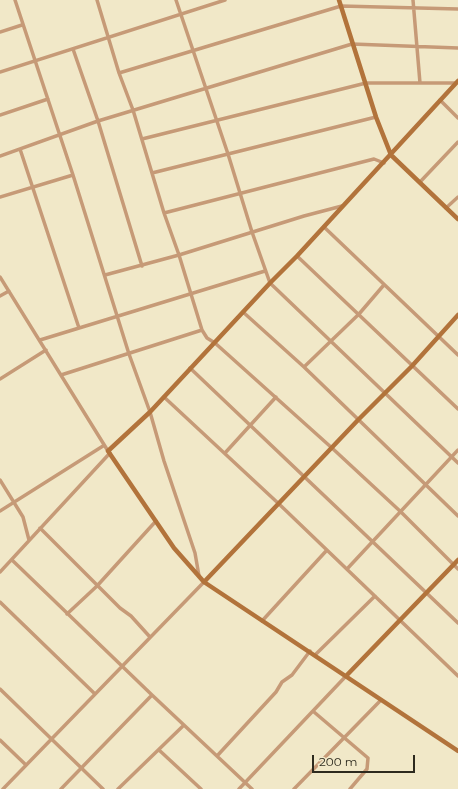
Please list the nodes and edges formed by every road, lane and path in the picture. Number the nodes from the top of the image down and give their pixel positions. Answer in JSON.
{"nodes":[{"id":1,"x":14,"y":0,"type":"edge"},
{"id":2,"x":97,"y":0,"type":"edge"},
{"id":3,"x":176,"y":0,"type":"edge"},
{"id":4,"x":225,"y":0,"type":"edge"},
{"id":5,"x":339,"y":0,"type":"edge"},
{"id":6,"x":413,"y":0,"type":"edge"},
{"id":7,"x":341,"y":6,"type":"junction"},
{"id":8,"x":414,"y":8,"type":"junction"},
{"id":9,"x":458,"y":10,"type":"edge"},
{"id":10,"x":180,"y":15,"type":"junction"},
{"id":11,"x":22,"y":25,"type":"junction"},
{"id":12,"x":0,"y":32,"type":"edge"},
{"id":13,"x":108,"y":38,"type":"junction"},
{"id":14,"x":352,"y":44,"type":"junction"},
{"id":15,"x":417,"y":46,"type":"junction"},
{"id":16,"x":458,"y":48,"type":"edge"},
{"id":17,"x":73,"y":49,"type":"junction"},
{"id":18,"x":194,"y":51,"type":"junction"},
{"id":19,"x":35,"y":60,"type":"junction"},
{"id":20,"x":0,"y":72,"type":"edge"},
{"id":21,"x":119,"y":73,"type":"junction"},
{"id":22,"x":457,"y":82,"type":"edge"},
{"id":23,"x":420,"y":83,"type":"junction"},
{"id":24,"x":366,"y":84,"type":"junction"},
{"id":25,"x":205,"y":89,"type":"junction"},
{"id":26,"x":48,"y":99,"type":"junction"},
{"id":27,"x":440,"y":100,"type":"junction"},
{"id":28,"x":133,"y":110,"type":"junction"},
{"id":29,"x":0,"y":115,"type":"edge"},
{"id":30,"x":376,"y":117,"type":"junction"},
{"id":31,"x":458,"y":118,"type":"edge"},
{"id":32,"x":98,"y":121,"type":"junction"},
{"id":33,"x":216,"y":121,"type":"junction"},
{"id":34,"x":60,"y":135,"type":"junction"},
{"id":35,"x":142,"y":139,"type":"junction"},
{"id":36,"x":458,"y":142,"type":"edge"},
{"id":37,"x":20,"y":148,"type":"junction"},
{"id":38,"x":228,"y":154,"type":"junction"},
{"id":39,"x":391,"y":155,"type":"junction"},
{"id":40,"x":0,"y":156,"type":"edge"},
{"id":41,"x":384,"y":163,"type":"junction"},
{"id":42,"x":152,"y":173,"type":"junction"},
{"id":43,"x":73,"y":175,"type":"junction"},
{"id":44,"x":420,"y":182,"type":"junction"},
{"id":45,"x":33,"y":187,"type":"junction"},
{"id":46,"x":240,"y":194,"type":"junction"},
{"id":47,"x":0,"y":197,"type":"edge"},
{"id":48,"x":458,"y":197,"type":"edge"},
{"id":49,"x":344,"y":206,"type":"junction"},
{"id":50,"x":446,"y":208,"type":"junction"},
{"id":51,"x":164,"y":213,"type":"junction"},
{"id":52,"x":458,"y":219,"type":"edge"},
{"id":53,"x":324,"y":227,"type":"junction"},
{"id":54,"x":252,"y":232,"type":"junction"},
{"id":55,"x":179,"y":255,"type":"junction"},
{"id":56,"x":297,"y":256,"type":"junction"},
{"id":57,"x":142,"y":266,"type":"junction"},
{"id":58,"x":265,"y":270,"type":"junction"},
{"id":59,"x":105,"y":275,"type":"junction"},
{"id":60,"x":0,"y":277,"type":"edge"},
{"id":61,"x":270,"y":283,"type":"junction"},
{"id":62,"x":383,"y":286,"type":"junction"},
{"id":63,"x":9,"y":291,"type":"junction"},
{"id":64,"x":192,"y":294,"type":"junction"},
{"id":65,"x":0,"y":296,"type":"edge"},
{"id":66,"x":243,"y":312,"type":"junction"},
{"id":67,"x":359,"y":314,"type":"junction"},
{"id":68,"x":458,"y":315,"type":"edge"},
{"id":69,"x":118,"y":317,"type":"junction"},
{"id":70,"x":79,"y":328,"type":"junction"},
{"id":71,"x":202,"y":330,"type":"junction"},
{"id":72,"x":437,"y":337,"type":"junction"},
{"id":73,"x":40,"y":340,"type":"junction"},
{"id":74,"x":332,"y":340,"type":"junction"},
{"id":75,"x":214,"y":343,"type":"junction"},
{"id":76,"x":46,"y":350,"type":"junction"},
{"id":77,"x":129,"y":354,"type":"junction"},
{"id":78,"x":458,"y":356,"type":"edge"},
{"id":79,"x":412,"y":366,"type":"junction"},
{"id":80,"x":304,"y":367,"type":"junction"},
{"id":81,"x":190,"y":368,"type":"junction"},
{"id":82,"x":61,"y":375,"type":"junction"},
{"id":83,"x":0,"y":379,"type":"edge"},
{"id":84,"x":384,"y":393,"type":"junction"},
{"id":85,"x":164,"y":397,"type":"junction"},
{"id":86,"x":276,"y":397,"type":"junction"},
{"id":87,"x":458,"y":409,"type":"edge"},
{"id":88,"x":150,"y":412,"type":"junction"},
{"id":89,"x":358,"y":420,"type":"junction"},
{"id":90,"x":250,"y":425,"type":"junction"},
{"id":91,"x":103,"y":446,"type":"junction"},
{"id":92,"x":332,"y":448,"type":"junction"},
{"id":93,"x":458,"y":450,"type":"edge"},
{"id":94,"x":109,"y":452,"type":"junction"},
{"id":95,"x":225,"y":453,"type":"junction"},
{"id":96,"x":452,"y":457,"type":"junction"},
{"id":97,"x":458,"y":463,"type":"edge"},
{"id":98,"x":305,"y":477,"type":"junction"},
{"id":99,"x":0,"y":480,"type":"edge"},
{"id":100,"x":426,"y":485,"type":"junction"},
{"id":101,"x":14,"y":503,"type":"junction"},
{"id":102,"x":279,"y":504,"type":"junction"},
{"id":103,"x":0,"y":511,"type":"edge"},
{"id":104,"x":401,"y":512,"type":"junction"},
{"id":105,"x":458,"y":516,"type":"edge"},
{"id":106,"x":157,"y":520,"type":"junction"},
{"id":107,"x":40,"y":528,"type":"junction"},
{"id":108,"x":29,"y":540,"type":"junction"},
{"id":109,"x":374,"y":542,"type":"junction"},
{"id":110,"x":327,"y":550,"type":"junction"},
{"id":111,"x":12,"y":560,"type":"junction"},
{"id":112,"x":458,"y":560,"type":"edge"},
{"id":113,"x":453,"y":565,"type":"junction"},
{"id":114,"x":347,"y":569,"type":"junction"},
{"id":115,"x":458,"y":569,"type":"edge"},
{"id":116,"x":0,"y":572,"type":"edge"},
{"id":117,"x":199,"y":577,"type":"junction"},
{"id":118,"x":204,"y":582,"type":"junction"},
{"id":119,"x":97,"y":586,"type":"junction"},
{"id":120,"x":427,"y":593,"type":"junction"},
{"id":121,"x":375,"y":596,"type":"junction"},
{"id":122,"x":0,"y":602,"type":"edge"},
{"id":123,"x":68,"y":614,"type":"junction"},
{"id":124,"x":400,"y":620,"type":"junction"},
{"id":125,"x":262,"y":621,"type":"junction"},
{"id":126,"x":458,"y":623,"type":"edge"},
{"id":127,"x":150,"y":637,"type":"junction"},
{"id":128,"x":310,"y":651,"type":"junction"},
{"id":129,"x":315,"y":655,"type":"junction"},
{"id":130,"x":122,"y":666,"type":"junction"},
{"id":131,"x":347,"y":675,"type":"junction"},
{"id":132,"x":458,"y":676,"type":"edge"},
{"id":133,"x":0,"y":689,"type":"edge"},
{"id":134,"x":95,"y":694,"type":"junction"},
{"id":135,"x":152,"y":695,"type":"junction"},
{"id":136,"x":380,"y":700,"type":"junction"},
{"id":137,"x":314,"y":712,"type":"junction"},
{"id":138,"x":184,"y":725,"type":"junction"},
{"id":139,"x":345,"y":738,"type":"junction"},
{"id":140,"x":51,"y":739,"type":"junction"},
{"id":141,"x":0,"y":740,"type":"edge"},
{"id":142,"x":159,"y":750,"type":"junction"},
{"id":143,"x":458,"y":751,"type":"edge"},
{"id":144,"x":217,"y":756,"type":"junction"},
{"id":145,"x":26,"y":765,"type":"junction"},
{"id":146,"x":81,"y":768,"type":"junction"},
{"id":147,"x":246,"y":783,"type":"junction"},
{"id":148,"x":3,"y":789,"type":"edge"},
{"id":149,"x":61,"y":789,"type":"edge"},
{"id":150,"x":103,"y":789,"type":"edge"},
{"id":151,"x":118,"y":789,"type":"edge"},
{"id":152,"x":201,"y":789,"type":"edge"},
{"id":153,"x":239,"y":789,"type":"edge"},
{"id":154,"x":252,"y":789,"type":"edge"},
{"id":155,"x":294,"y":789,"type":"edge"},
{"id":156,"x":350,"y":789,"type":"edge"}],
"edges":[{"from":1,"to":11,"type":"street"},
{"from":2,"to":13,"type":"street"},
{"from":3,"to":10,"type":"street"},
{"from":4,"to":10,"type":"street"},
{"from":5,"to":7,"type":"street"},
{"from":6,"to":8,"type":"street"},
{"from":7,"to":8,"type":"street"},
{"from":7,"to":14,"type":"street"},
{"from":7,"to":18,"type":"street"},
{"from":8,"to":9,"type":"street"},
{"from":8,"to":15,"type":"street"},
{"from":10,"to":13,"type":"street"},
{"from":10,"to":18,"type":"street"},
{"from":11,"to":12,"type":"street"},
{"from":11,"to":19,"type":"street"},
{"from":13,"to":17,"type":"street"},
{"from":13,"to":21,"type":"street"},
{"from":14,"to":15,"type":"street"},
{"from":14,"to":24,"type":"street"},
{"from":14,"to":25,"type":"street"},
{"from":15,"to":16,"type":"street"},
{"from":15,"to":23,"type":"street"},
{"from":17,"to":19,"type":"street"},
{"from":17,"to":32,"type":"street"},
{"from":18,"to":21,"type":"street"},
{"from":18,"to":25,"type":"street"},
{"from":19,"to":20,"type":"street"},
{"from":19,"to":26,"type":"street"},
{"from":21,"to":28,"type":"street"},
{"from":22,"to":23,"type":"street"},
{"from":22,"to":27,"type":"street"},
{"from":23,"to":24,"type":"street"},
{"from":24,"to":30,"type":"street"},
{"from":24,"to":33,"type":"street"},
{"from":25,"to":28,"type":"street"},
{"from":25,"to":33,"type":"street"},
{"from":26,"to":29,"type":"street"},
{"from":26,"to":34,"type":"street"},
{"from":27,"to":31,"type":"street"},
{"from":27,"to":39,"type":"street"},
{"from":28,"to":32,"type":"street"},
{"from":28,"to":35,"type":"street"},
{"from":30,"to":38,"type":"street"},
{"from":30,"to":39,"type":"street"},
{"from":32,"to":34,"type":"street"},
{"from":32,"to":57,"type":"street"},
{"from":33,"to":35,"type":"street"},
{"from":33,"to":38,"type":"street"},
{"from":34,"to":37,"type":"street"},
{"from":34,"to":43,"type":"street"},
{"from":35,"to":42,"type":"street"},
{"from":36,"to":44,"type":"street"},
{"from":37,"to":40,"type":"street"},
{"from":37,"to":45,"type":"street"},
{"from":38,"to":42,"type":"street"},
{"from":38,"to":46,"type":"street"},
{"from":39,"to":41,"type":"street"},
{"from":39,"to":44,"type":"street"},
{"from":41,"to":46,"type":"street"},
{"from":41,"to":49,"type":"street"},
{"from":42,"to":51,"type":"street"},
{"from":43,"to":45,"type":"street"},
{"from":43,"to":59,"type":"street"},
{"from":44,"to":50,"type":"street"},
{"from":45,"to":47,"type":"street"},
{"from":45,"to":70,"type":"street"},
{"from":46,"to":51,"type":"street"},
{"from":46,"to":54,"type":"street"},
{"from":48,"to":50,"type":"street"},
{"from":49,"to":53,"type":"street"},
{"from":49,"to":54,"type":"street"},
{"from":50,"to":52,"type":"street"},
{"from":51,"to":55,"type":"street"},
{"from":53,"to":56,"type":"street"},
{"from":53,"to":62,"type":"street"},
{"from":54,"to":55,"type":"street"},
{"from":54,"to":58,"type":"street"},
{"from":55,"to":57,"type":"street"},
{"from":55,"to":64,"type":"street"},
{"from":56,"to":61,"type":"street"},
{"from":56,"to":67,"type":"street"},
{"from":57,"to":59,"type":"street"},
{"from":58,"to":61,"type":"street"},
{"from":58,"to":64,"type":"street"},
{"from":59,"to":69,"type":"street"},
{"from":60,"to":63,"type":"street"},
{"from":61,"to":66,"type":"street"},
{"from":61,"to":74,"type":"street"},
{"from":62,"to":67,"type":"street"},
{"from":62,"to":72,"type":"street"},
{"from":63,"to":65,"type":"street"},
{"from":63,"to":73,"type":"street"},
{"from":64,"to":69,"type":"street"},
{"from":64,"to":71,"type":"street"},
{"from":66,"to":75,"type":"street"},
{"from":66,"to":80,"type":"street"},
{"from":67,"to":74,"type":"street"},
{"from":67,"to":79,"type":"street"},
{"from":68,"to":72,"type":"street"},
{"from":69,"to":70,"type":"street"},
{"from":69,"to":77,"type":"street"},
{"from":70,"to":73,"type":"street"},
{"from":71,"to":75,"type":"street"},
{"from":71,"to":77,"type":"street"},
{"from":72,"to":78,"type":"street"},
{"from":72,"to":79,"type":"street"},
{"from":73,"to":76,"type":"street"},
{"from":74,"to":80,"type":"street"},
{"from":74,"to":84,"type":"street"},
{"from":75,"to":81,"type":"street"},
{"from":75,"to":86,"type":"street"},
{"from":76,"to":82,"type":"street"},
{"from":76,"to":83,"type":"street"},
{"from":77,"to":82,"type":"street"},
{"from":77,"to":88,"type":"street"},
{"from":79,"to":84,"type":"street"},
{"from":79,"to":87,"type":"street"},
{"from":80,"to":89,"type":"street"},
{"from":81,"to":85,"type":"street"},
{"from":81,"to":90,"type":"street"},
{"from":82,"to":91,"type":"street"},
{"from":84,"to":89,"type":"street"},
{"from":84,"to":96,"type":"street"},
{"from":85,"to":88,"type":"street"},
{"from":85,"to":95,"type":"street"},
{"from":86,"to":90,"type":"street"},
{"from":86,"to":92,"type":"street"},
{"from":88,"to":94,"type":"street"},
{"from":88,"to":117,"type":"street"},
{"from":89,"to":92,"type":"street"},
{"from":89,"to":100,"type":"street"},
{"from":90,"to":95,"type":"street"},
{"from":90,"to":98,"type":"street"},
{"from":91,"to":94,"type":"street"},
{"from":91,"to":101,"type":"street"},
{"from":92,"to":98,"type":"street"},
{"from":92,"to":104,"type":"street"},
{"from":93,"to":96,"type":"street"},
{"from":94,"to":106,"type":"street"},
{"from":94,"to":107,"type":"street"},
{"from":95,"to":102,"type":"street"},
{"from":96,"to":97,"type":"street"},
{"from":96,"to":100,"type":"street"},
{"from":98,"to":102,"type":"street"},
{"from":98,"to":109,"type":"street"},
{"from":99,"to":101,"type":"street"},
{"from":100,"to":104,"type":"street"},
{"from":100,"to":105,"type":"street"},
{"from":101,"to":103,"type":"street"},
{"from":101,"to":108,"type":"street"},
{"from":102,"to":110,"type":"street"},
{"from":102,"to":118,"type":"street"},
{"from":104,"to":109,"type":"street"},
{"from":104,"to":113,"type":"street"},
{"from":106,"to":117,"type":"street"},
{"from":106,"to":119,"type":"street"},
{"from":107,"to":108,"type":"street"},
{"from":107,"to":119,"type":"street"},
{"from":108,"to":111,"type":"street"},
{"from":109,"to":114,"type":"street"},
{"from":109,"to":120,"type":"street"},
{"from":110,"to":114,"type":"street"},
{"from":110,"to":125,"type":"street"},
{"from":111,"to":116,"type":"street"},
{"from":111,"to":123,"type":"street"},
{"from":112,"to":113,"type":"street"},
{"from":113,"to":115,"type":"street"},
{"from":113,"to":120,"type":"street"},
{"from":114,"to":121,"type":"street"},
{"from":117,"to":118,"type":"street"},
{"from":118,"to":125,"type":"street"},
{"from":118,"to":127,"type":"street"},
{"from":119,"to":123,"type":"street"},
{"from":119,"to":127,"type":"street"},
{"from":120,"to":124,"type":"street"},
{"from":120,"to":126,"type":"street"},
{"from":121,"to":124,"type":"street"},
{"from":121,"to":129,"type":"street"},
{"from":122,"to":134,"type":"street"},
{"from":123,"to":130,"type":"street"},
{"from":124,"to":131,"type":"street"},
{"from":124,"to":132,"type":"street"},
{"from":125,"to":128,"type":"street"},
{"from":127,"to":130,"type":"street"},
{"from":128,"to":129,"type":"street"},
{"from":128,"to":144,"type":"street"},
{"from":129,"to":131,"type":"street"},
{"from":130,"to":134,"type":"street"},
{"from":130,"to":135,"type":"street"},
{"from":131,"to":136,"type":"street"},
{"from":131,"to":137,"type":"street"},
{"from":133,"to":140,"type":"street"},
{"from":134,"to":140,"type":"street"},
{"from":135,"to":138,"type":"street"},
{"from":135,"to":146,"type":"street"},
{"from":136,"to":139,"type":"street"},
{"from":136,"to":143,"type":"street"},
{"from":137,"to":139,"type":"street"},
{"from":137,"to":147,"type":"street"},
{"from":138,"to":142,"type":"street"},
{"from":138,"to":144,"type":"street"},
{"from":139,"to":155,"type":"street"},
{"from":139,"to":156,"type":"street"},
{"from":140,"to":145,"type":"street"},
{"from":140,"to":146,"type":"street"},
{"from":141,"to":145,"type":"street"},
{"from":142,"to":151,"type":"street"},
{"from":142,"to":152,"type":"street"},
{"from":144,"to":147,"type":"street"},
{"from":145,"to":148,"type":"street"},
{"from":146,"to":149,"type":"street"},
{"from":146,"to":150,"type":"street"},
{"from":147,"to":153,"type":"street"},
{"from":147,"to":154,"type":"street"}]}
